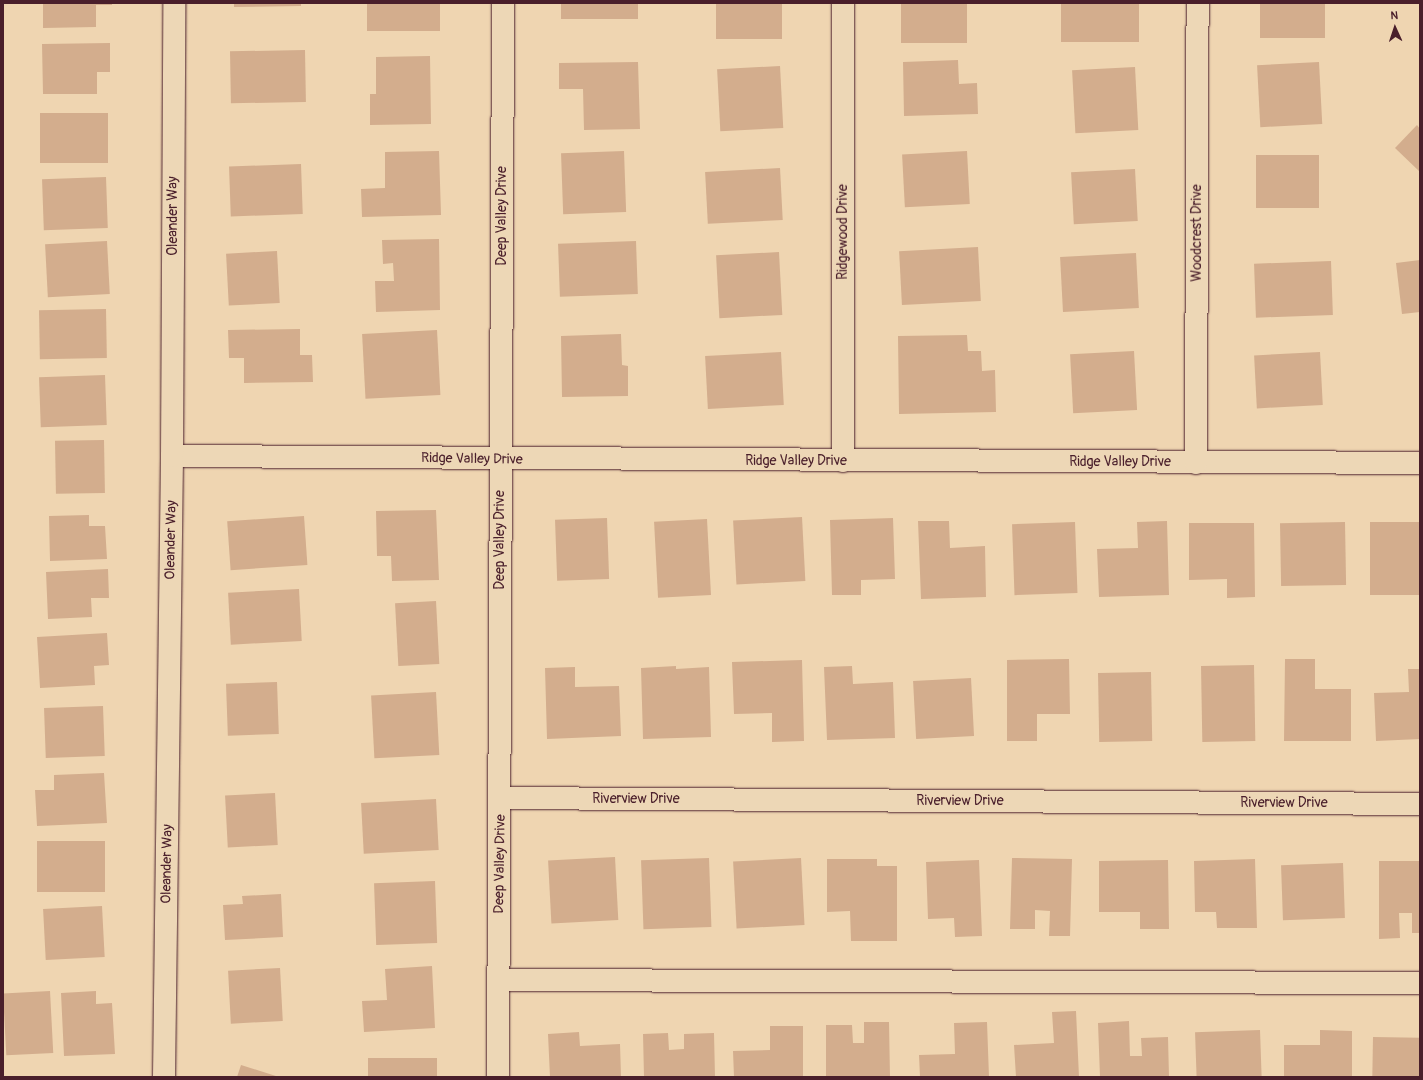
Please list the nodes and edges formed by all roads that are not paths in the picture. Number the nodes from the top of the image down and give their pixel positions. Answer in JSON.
{"nodes":[{"id":1,"x":174,"y":3,"type":"edge"},
{"id":2,"x":504,"y":3,"type":"edge"},
{"id":3,"x":843,"y":3,"type":"edge"},
{"id":4,"x":1198,"y":3,"type":"edge"},
{"id":5,"x":172,"y":456,"type":"junction"},
{"id":6,"x":500,"y":460,"type":"junction"},
{"id":7,"x":842,"y":461,"type":"junction"},
{"id":8,"x":1196,"y":463,"type":"junction"},
{"id":9,"x":1420,"y":463,"type":"edge"},
{"id":10,"x":500,"y":798,"type":"junction"},
{"id":11,"x":1420,"y":804,"type":"edge"},
{"id":12,"x":498,"y":980,"type":"junction"},
{"id":13,"x":1420,"y":983,"type":"edge"},
{"id":14,"x":164,"y":1077,"type":"edge"},
{"id":15,"x":498,"y":1077,"type":"edge"}],
"edges":[{"from":1,"to":5,"type":"street","name":"Oleander Way"},
{"from":2,"to":6,"type":"street","name":"Deep Valley Drive"},
{"from":3,"to":7,"type":"street","name":"Ridgewood Drive"},
{"from":4,"to":8,"type":"street","name":"Woodcrest Drive"},
{"from":5,"to":6,"type":"street","name":"Ridge Valley Drive"},
{"from":5,"to":14,"type":"street","name":"Oleander Way"},
{"from":6,"to":7,"type":"street","name":"Ridge Valley Drive"},
{"from":6,"to":10,"type":"street","name":"Deep Valley Drive"},
{"from":7,"to":8,"type":"street","name":"Ridge Valley Drive"},
{"from":8,"to":9,"type":"street","name":"Ridge Valley Drive"},
{"from":10,"to":11,"type":"street","name":"Riverview Drive"},
{"from":10,"to":12,"type":"street","name":"Deep Valley Drive"},
{"from":12,"to":13,"type":"street"},
{"from":12,"to":15,"type":"street","name":"Deep Valley Drive"}]}
